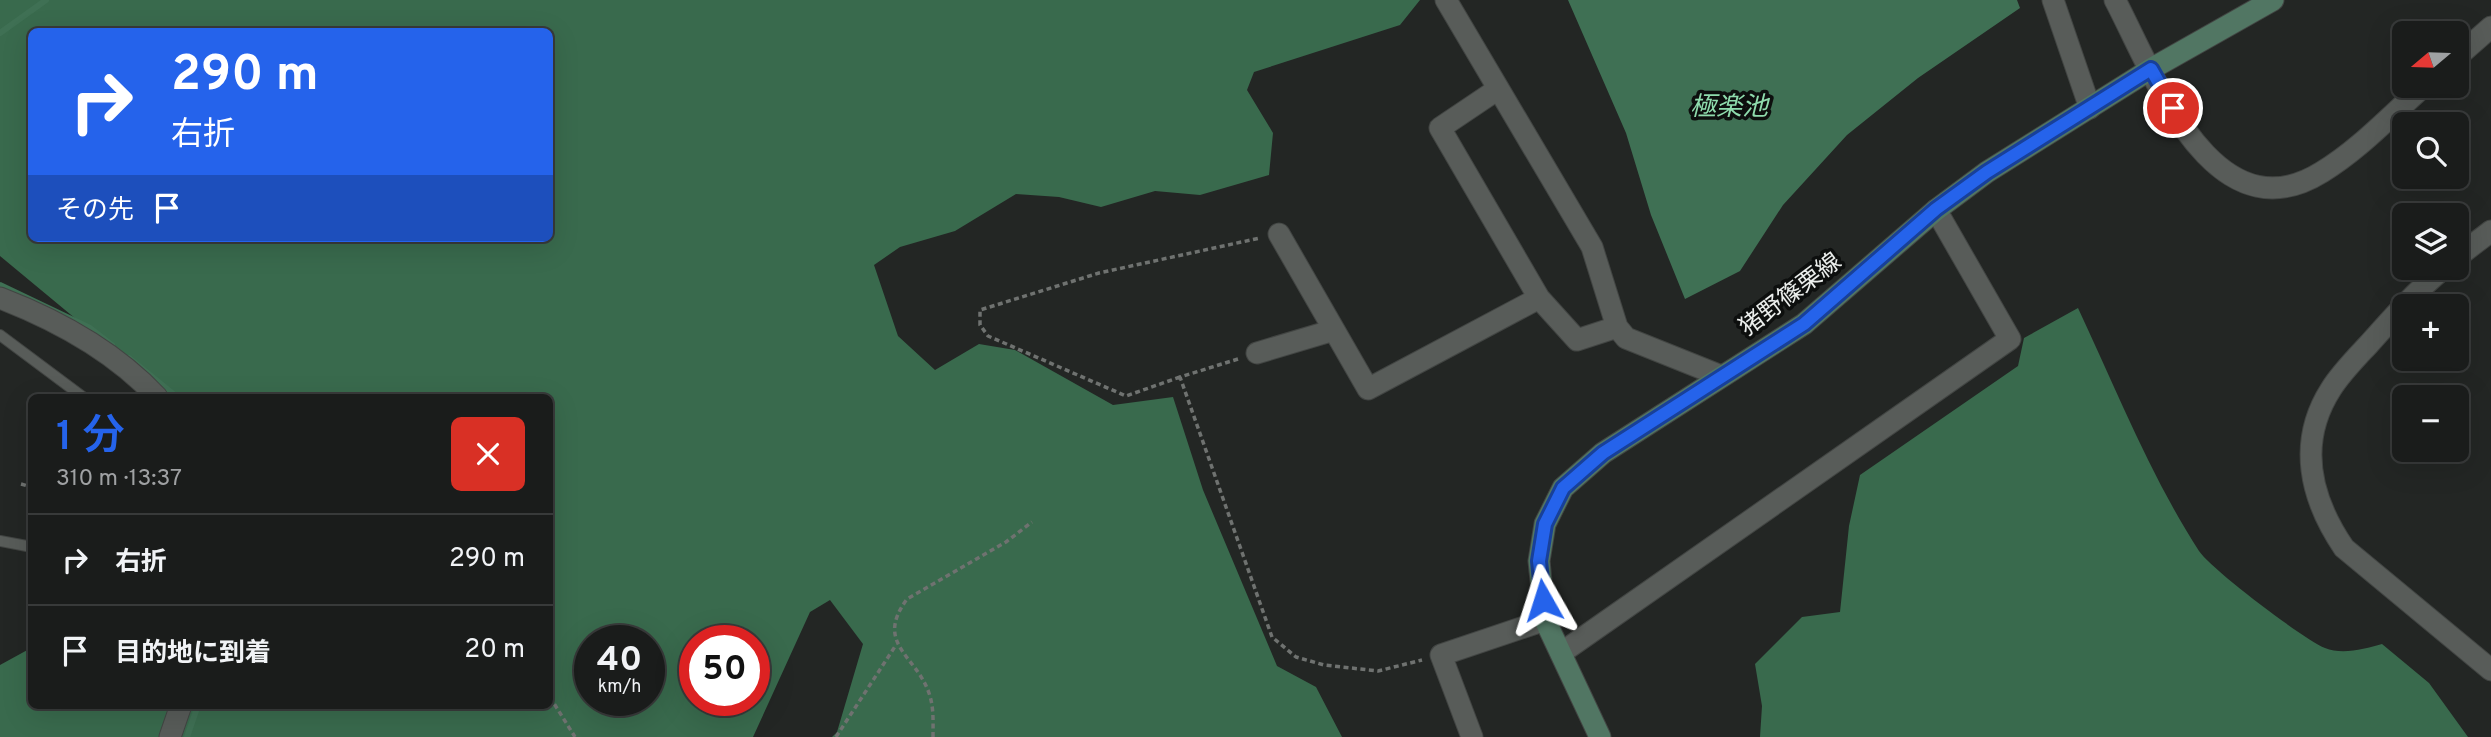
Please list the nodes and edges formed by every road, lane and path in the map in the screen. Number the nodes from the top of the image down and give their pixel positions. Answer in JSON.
{"nodes":[{"id":1,"x":1446,"y":0,"type":"edge"},
{"id":2,"x":2053,"y":0,"type":"edge"},
{"id":3,"x":2115,"y":0,"type":"edge"},
{"id":4,"x":2273,"y":0,"type":"edge"},
{"id":5,"x":2491,"y":27,"type":"edge"},
{"id":6,"x":2469,"y":46,"type":"edge"},
{"id":7,"x":2151,"y":69,"type":"junction"},
{"id":8,"x":1497,"y":89,"type":"junction"},
{"id":9,"x":2410,"y":98,"type":"edge"},
{"id":10,"x":2090,"y":108,"type":"junction"},
{"id":11,"x":1936,"y":209,"type":"junction"},
{"id":12,"x":2491,"y":231,"type":"edge"},
{"id":13,"x":1279,"y":233,"type":"joint"},
{"id":14,"x":2469,"y":248,"type":"edge"},
{"id":15,"x":2430,"y":280,"type":"edge"},
{"id":16,"x":0,"y":298,"type":"edge"},
{"id":17,"x":1539,"y":298,"type":"junction"},
{"id":18,"x":1617,"y":327,"type":"junction"},
{"id":19,"x":1334,"y":330,"type":"junction"},
{"id":20,"x":0,"y":335,"type":"edge"},
{"id":21,"x":1257,"y":354,"type":"joint"},
{"id":22,"x":1721,"y":376,"type":"junction"},
{"id":23,"x":1180,"y":377,"type":"junction"},
{"id":24,"x":79,"y":394,"type":"edge"},
{"id":25,"x":153,"y":394,"type":"edge"},
{"id":26,"x":22,"y":484,"type":"dead end"},
{"id":27,"x":28,"y":486,"type":"edge"},
{"id":28,"x":1032,"y":522,"type":"dead end"},
{"id":29,"x":0,"y":541,"type":"edge"},
{"id":30,"x":28,"y":546,"type":"edge"},
{"id":31,"x":1545,"y":620,"type":"junction"},
{"id":32,"x":897,"y":645,"type":"junction"},
{"id":33,"x":1561,"y":653,"type":"junction"},
{"id":34,"x":1441,"y":655,"type":"junction"},
{"id":35,"x":2491,"y":670,"type":"edge"},
{"id":36,"x":553,"y":702,"type":"edge"},
{"id":37,"x":180,"y":709,"type":"edge"},
{"id":38,"x":170,"y":737,"type":"edge"},
{"id":39,"x":575,"y":737,"type":"edge"},
{"id":40,"x":836,"y":737,"type":"edge"},
{"id":41,"x":933,"y":737,"type":"edge"},
{"id":42,"x":1472,"y":737,"type":"edge"},
{"id":43,"x":1600,"y":737,"type":"edge"}],
"edges":[{"from":1,"to":8,"type":"street"},
{"from":2,"to":10,"type":"street"},
{"from":3,"to":7,"type":"street"},
{"from":4,"to":7,"type":"main road","name":"猪野篠栗線"},
{"from":5,"to":6,"type":"street"},
{"from":7,"to":9,"type":"street"},
{"from":7,"to":10,"type":"main road","name":"猪野篠栗線"},
{"from":8,"to":17,"type":"street"},
{"from":8,"to":18,"type":"street"},
{"from":10,"to":11,"type":"main road","name":"猪野篠栗線"},
{"from":11,"to":22,"type":"main road","name":"猪野篠栗線"},
{"from":11,"to":33,"type":"street"},
{"from":12,"to":14,"type":"street"},
{"from":13,"to":19,"type":"street"},
{"from":13,"to":23,"type":"path"},
{"from":15,"to":35,"type":"street"},
{"from":16,"to":25,"type":"street"},
{"from":17,"to":18,"type":"street"},
{"from":17,"to":19,"type":"street"},
{"from":18,"to":22,"type":"street"},
{"from":19,"to":21,"type":"street"},
{"from":20,"to":24,"type":"lane"},
{"from":21,"to":23,"type":"path"},
{"from":22,"to":31,"type":"main road","name":"猪野篠栗線"},
{"from":23,"to":34,"type":"path"},
{"from":26,"to":27,"type":"path"},
{"from":28,"to":32,"type":"path"},
{"from":29,"to":30,"type":"lane"},
{"from":31,"to":33,"type":"main road","name":"猪野篠栗線"},
{"from":31,"to":34,"type":"street"},
{"from":32,"to":40,"type":"path"},
{"from":32,"to":41,"type":"path"},
{"from":33,"to":43,"type":"main road","name":"猪野篠栗線"},
{"from":34,"to":42,"type":"street"},
{"from":36,"to":39,"type":"path"},
{"from":37,"to":38,"type":"street"}]}
